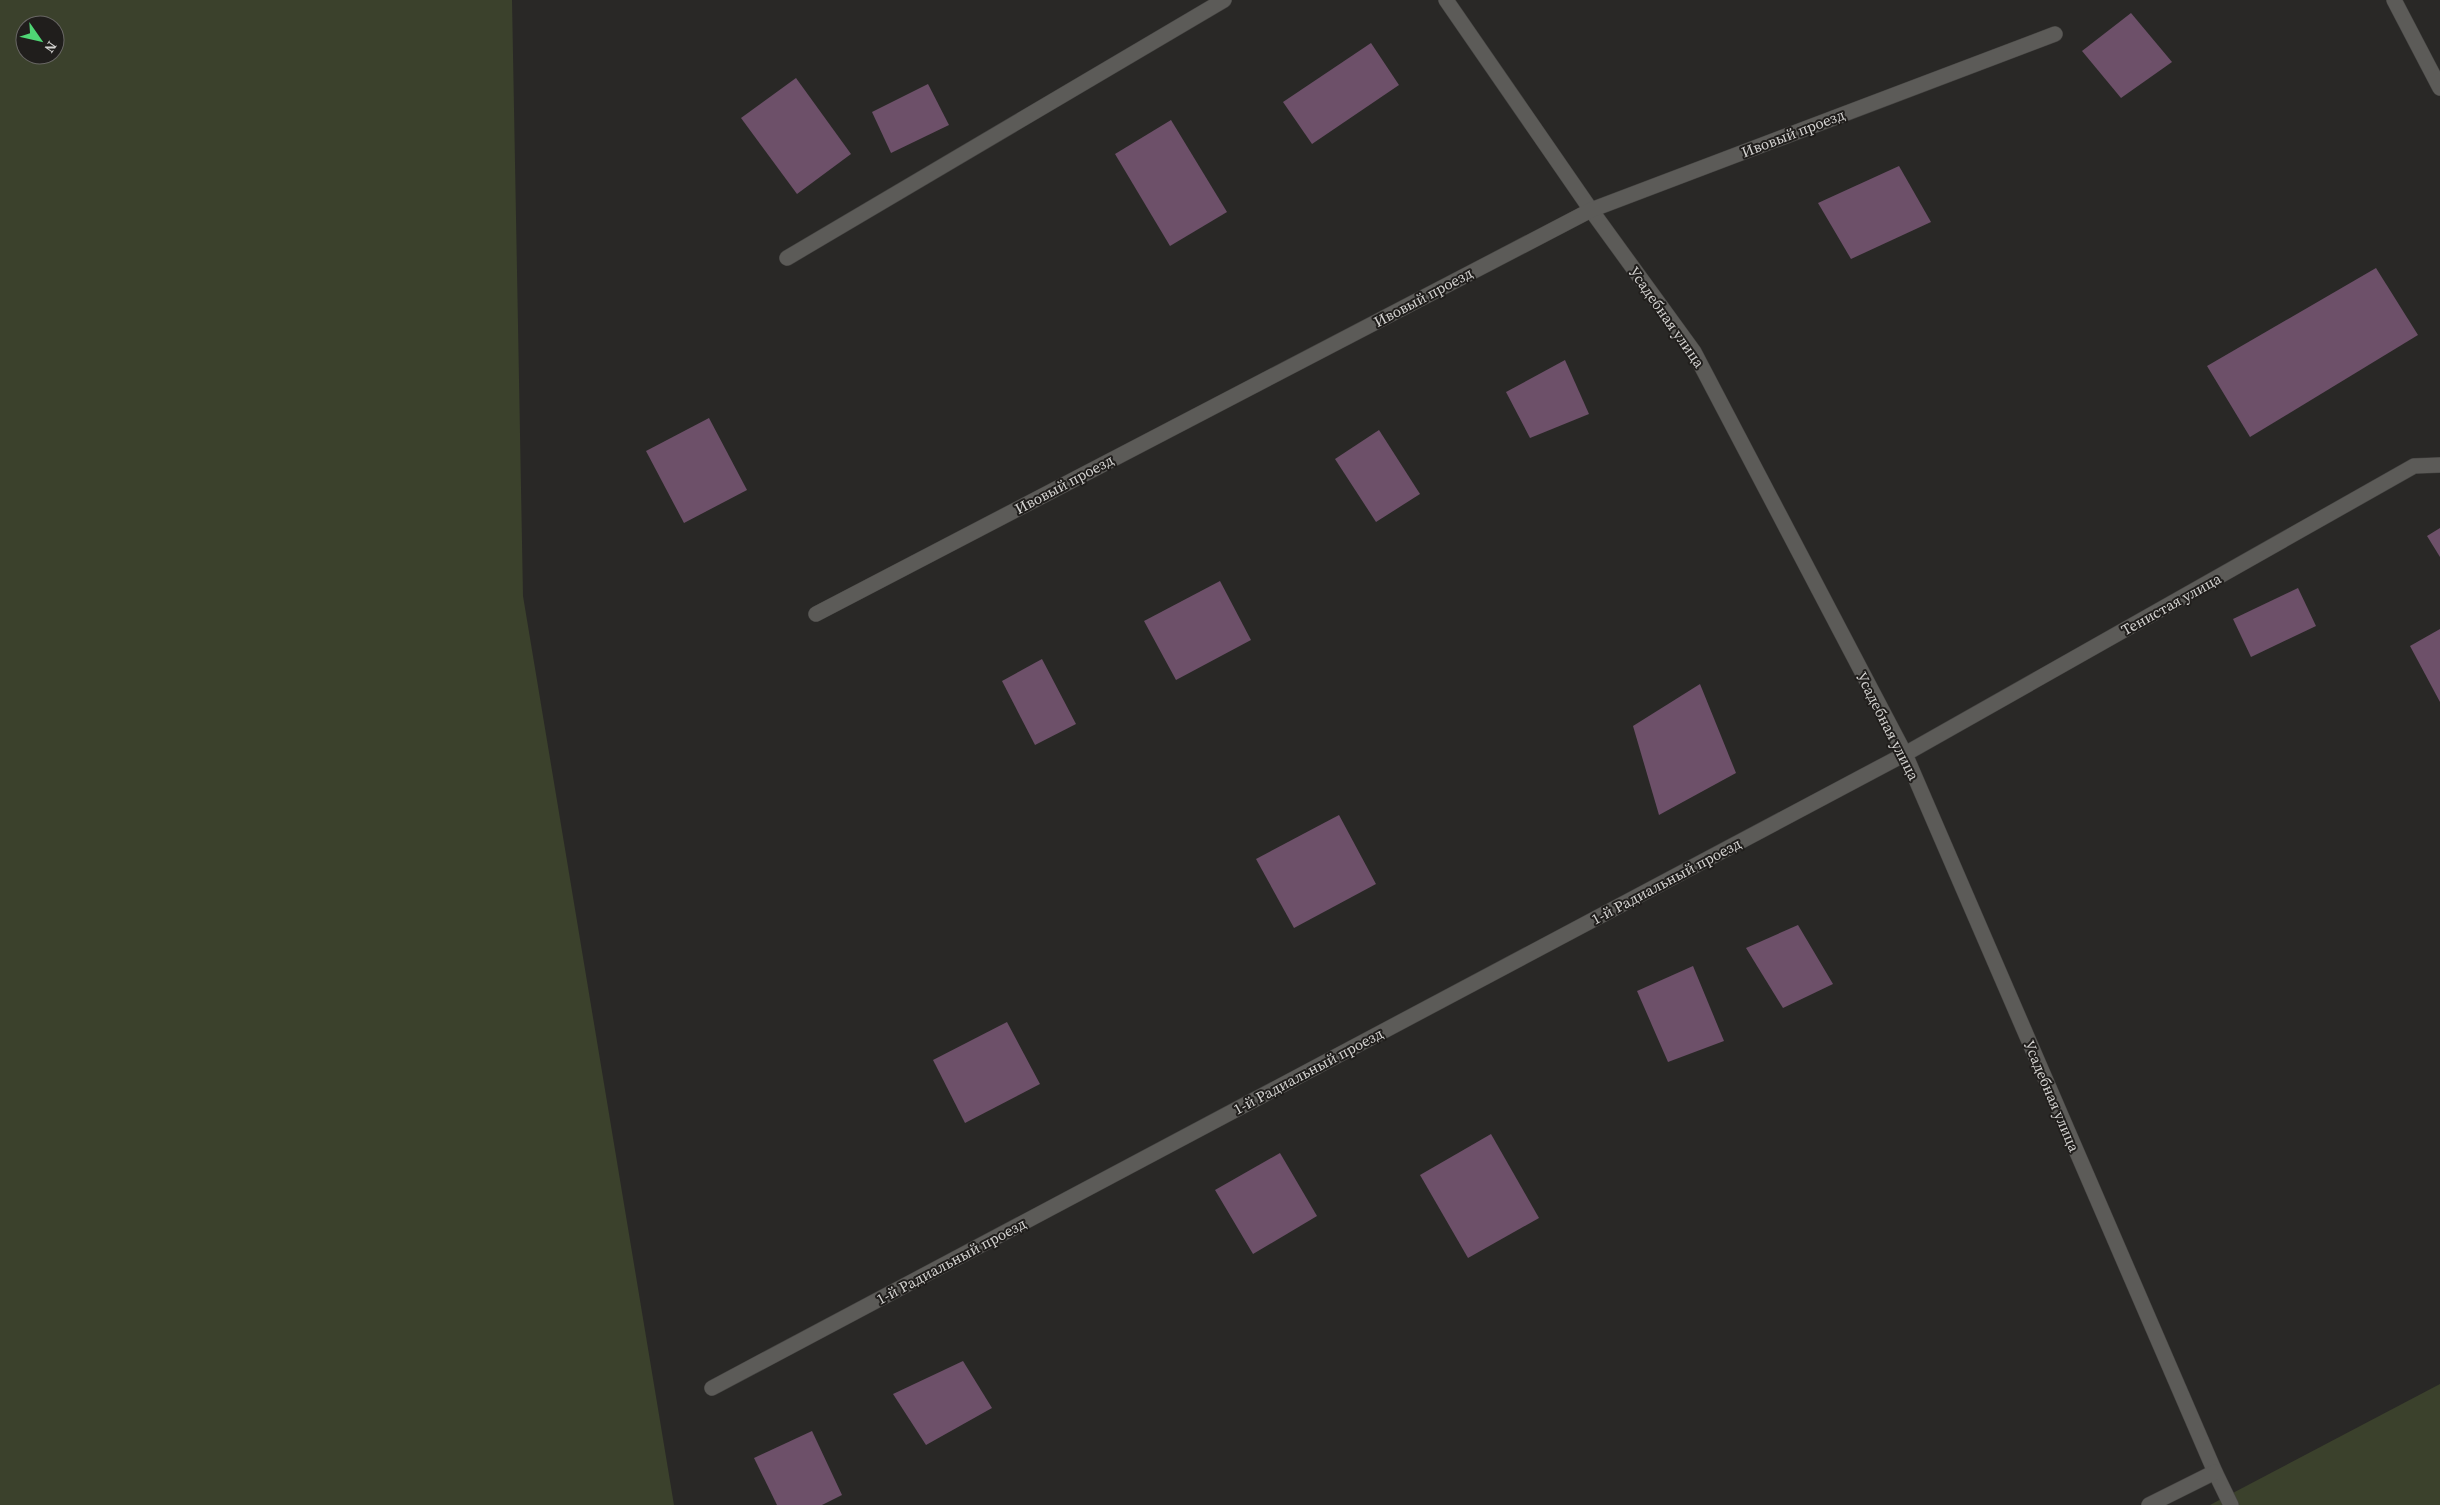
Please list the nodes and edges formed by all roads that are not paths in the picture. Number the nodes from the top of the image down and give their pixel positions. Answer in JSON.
{"nodes":[{"id":1,"x":1224,"y":0,"type":"edge"},
{"id":2,"x":1446,"y":0,"type":"edge"},
{"id":3,"x":2394,"y":0,"type":"edge"},
{"id":4,"x":2055,"y":34,"type":"dead end"},
{"id":5,"x":2440,"y":88,"type":"edge"},
{"id":6,"x":1591,"y":210,"type":"junction"},
{"id":7,"x":787,"y":258,"type":"dead end"},
{"id":8,"x":2440,"y":465,"type":"edge"},
{"id":9,"x":816,"y":614,"type":"dead end"},
{"id":10,"x":1905,"y":754,"type":"junction"},
{"id":11,"x":712,"y":1388,"type":"dead end"},
{"id":12,"x":2215,"y":1472,"type":"junction"},
{"id":13,"x":2149,"y":1505,"type":"edge"},
{"id":14,"x":2231,"y":1505,"type":"edge"}],
"edges":[{"from":1,"to":7,"type":"street"},
{"from":2,"to":6,"type":"street","name":"Усадебная улица"},
{"from":3,"to":5,"type":"street"},
{"from":4,"to":6,"type":"street","name":"Ивовый проезд"},
{"from":6,"to":9,"type":"street","name":"Ивовый проезд"},
{"from":6,"to":10,"type":"street","name":"Усадебная улица"},
{"from":8,"to":10,"type":"street","name":"Тенистая улица"},
{"from":10,"to":11,"type":"street","name":"1-й Радиальный проезд"},
{"from":10,"to":12,"type":"street","name":"Усадебная улица"},
{"from":12,"to":13,"type":"street"},
{"from":12,"to":14,"type":"street","name":"Усадебная улица"}]}
